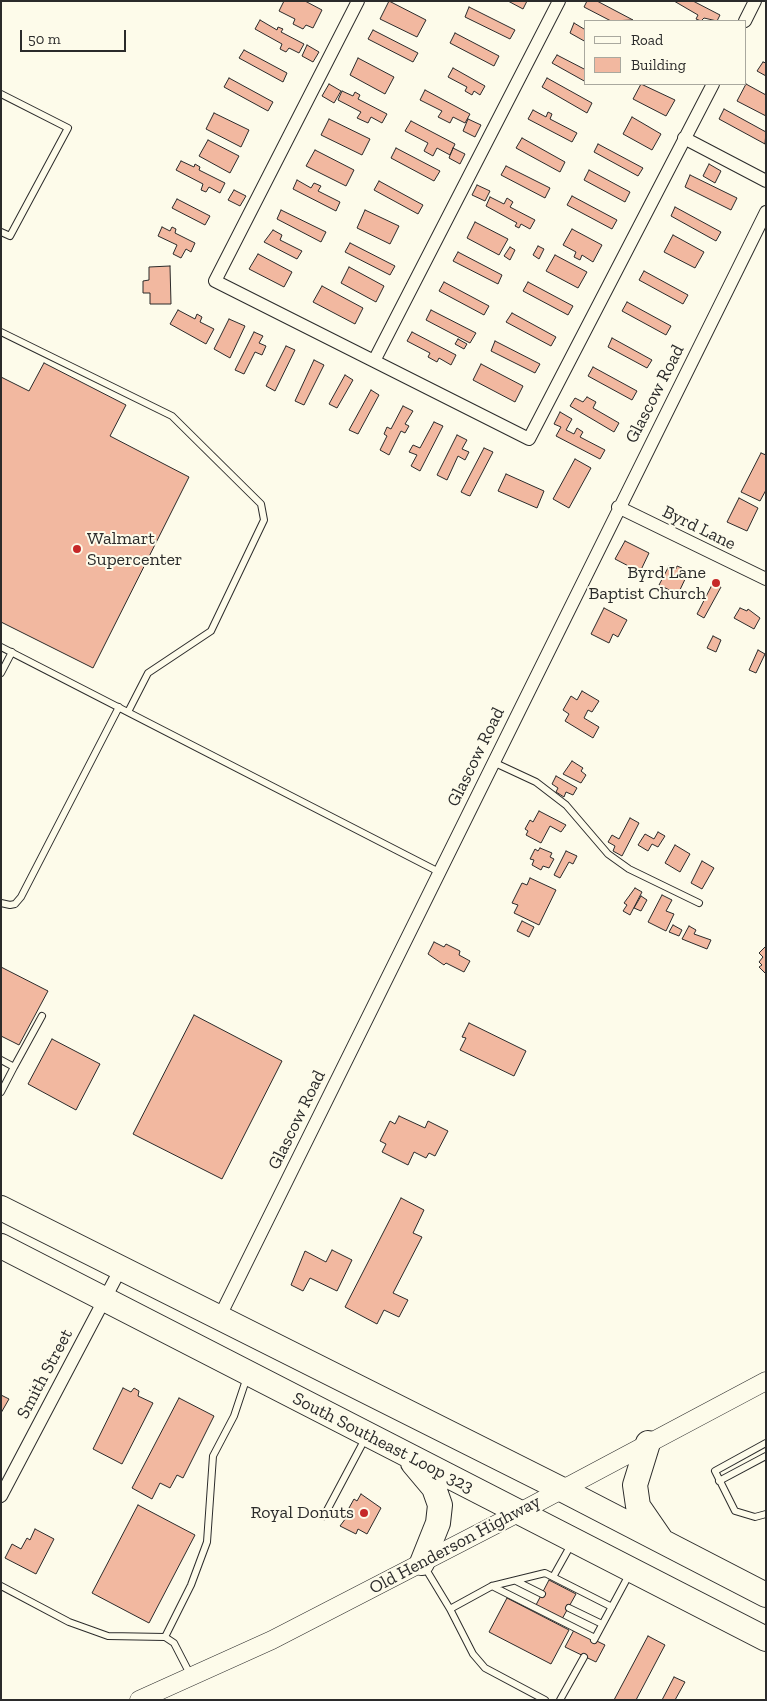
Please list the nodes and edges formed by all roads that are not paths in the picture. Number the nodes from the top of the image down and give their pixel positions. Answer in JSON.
{"nodes":[{"id":1,"x":358,"y":1,"type":"edge"},
{"id":2,"x":559,"y":1,"type":"edge"},
{"id":3,"x":755,"y":1,"type":"edge"},
{"id":4,"x":746,"y":20,"type":"edge"},
{"id":5,"x":711,"y":85,"type":"edge"},
{"id":6,"x":1,"y":94,"type":"edge"},
{"id":7,"x":684,"y":138,"type":"junction"},
{"id":8,"x":766,"y":181,"type":"edge"},
{"id":9,"x":766,"y":212,"type":"edge"},
{"id":10,"x":1,"y":232,"type":"edge"},
{"id":11,"x":1,"y":332,"type":"edge"},
{"id":12,"x":374,"y":361,"type":"junction"},
{"id":13,"x":618,"y":507,"type":"junction"},
{"id":14,"x":766,"y":579,"type":"edge"},
{"id":15,"x":1,"y":647,"type":"edge"},
{"id":16,"x":12,"y":652,"type":"junction"},
{"id":17,"x":1,"y":673,"type":"edge"},
{"id":18,"x":118,"y":707,"type":"junction"},
{"id":19,"x":128,"y":712,"type":"junction"},
{"id":20,"x":492,"y":762,"type":"junction"},
{"id":21,"x":439,"y":872,"type":"junction"},
{"id":22,"x":699,"y":902,"type":"dead end"},
{"id":23,"x":1,"y":903,"type":"edge"},
{"id":24,"x":42,"y":1016,"type":"dead end"},
{"id":25,"x":1,"y":1060,"type":"edge"},
{"id":26,"x":14,"y":1067,"type":"junction"},
{"id":27,"x":1,"y":1092,"type":"edge"},
{"id":28,"x":1,"y":1208,"type":"edge"},
{"id":29,"x":1,"y":1246,"type":"edge"},
{"id":30,"x":121,"y":1268,"type":"junction"},
{"id":31,"x":105,"y":1298,"type":"junction"},
{"id":32,"x":219,"y":1318,"type":"junction"},
{"id":33,"x":248,"y":1374,"type":"junction"},
{"id":34,"x":766,"y":1380,"type":"edge"},
{"id":35,"x":368,"y":1434,"type":"junction"},
{"id":36,"x":648,"y":1443,"type":"junction"},
{"id":37,"x":766,"y":1444,"type":"edge"},
{"id":38,"x":402,"y":1451,"type":"junction"},
{"id":39,"x":766,"y":1456,"type":"edge"},
{"id":40,"x":719,"y":1480,"type":"junction"},
{"id":41,"x":561,"y":1489,"type":"junction"},
{"id":42,"x":1,"y":1496,"type":"edge"},
{"id":43,"x":518,"y":1513,"type":"junction"},
{"id":44,"x":766,"y":1514,"type":"edge"},
{"id":45,"x":324,"y":1516,"type":"dead end"},
{"id":46,"x":573,"y":1541,"type":"junction"},
{"id":47,"x":662,"y":1541,"type":"junction"},
{"id":48,"x":422,"y":1563,"type":"junction"},
{"id":49,"x":631,"y":1571,"type":"junction"},
{"id":50,"x":553,"y":1577,"type":"junction"},
{"id":51,"x":516,"y":1581,"type":"junction"},
{"id":52,"x":1,"y":1586,"type":"edge"},
{"id":53,"x":492,"y":1586,"type":"junction"},
{"id":54,"x":542,"y":1594,"type":"dead end"},
{"id":55,"x":766,"y":1595,"type":"edge"},
{"id":56,"x":612,"y":1607,"type":"junction"},
{"id":57,"x":569,"y":1608,"type":"dead end"},
{"id":58,"x":450,"y":1609,"type":"junction"},
{"id":59,"x":602,"y":1624,"type":"junction"},
{"id":60,"x":165,"y":1637,"type":"junction"},
{"id":61,"x":766,"y":1639,"type":"edge"},
{"id":62,"x":584,"y":1657,"type":"dead end"},
{"id":63,"x":191,"y":1678,"type":"junction"},
{"id":64,"x":138,"y":1700,"type":"edge"},
{"id":65,"x":545,"y":1700,"type":"edge"},
{"id":66,"x":560,"y":1700,"type":"edge"}],
"edges":[{"from":1,"to":12,"type":"street"},
{"from":2,"to":12,"type":"street"},
{"from":3,"to":4,"type":"street"},
{"from":5,"to":7,"type":"street"},
{"from":6,"to":10,"type":"lane"},
{"from":7,"to":8,"type":"street"},
{"from":7,"to":12,"type":"street"},
{"from":9,"to":13,"type":"street","name":"Glascow Road"},
{"from":11,"to":19,"type":"lane"},
{"from":13,"to":14,"type":"street","name":"Byrd Lane"},
{"from":13,"to":20,"type":"street","name":"Glascow Road"},
{"from":15,"to":16,"type":"lane"},
{"from":16,"to":17,"type":"lane"},
{"from":16,"to":18,"type":"lane"},
{"from":18,"to":19,"type":"lane"},
{"from":18,"to":23,"type":"lane"},
{"from":19,"to":21,"type":"lane"},
{"from":20,"to":21,"type":"street","name":"Glascow Road"},
{"from":20,"to":22,"type":"lane"},
{"from":21,"to":32,"type":"street","name":"Glascow Road"},
{"from":24,"to":26,"type":"lane"},
{"from":25,"to":26,"type":"lane"},
{"from":26,"to":27,"type":"lane"},
{"from":28,"to":30,"type":"highway"},
{"from":29,"to":31,"type":"highway","name":"South Southeast Loop 323"},
{"from":30,"to":31,"type":"street","name":"Smith Street"},
{"from":30,"to":32,"type":"highway"},
{"from":31,"to":33,"type":"highway","name":"South Southeast Loop 323"},
{"from":31,"to":42,"type":"street","name":"Smith Street"},
{"from":32,"to":41,"type":"highway"},
{"from":33,"to":35,"type":"highway","name":"South Southeast Loop 323"},
{"from":33,"to":60,"type":"lane"},
{"from":34,"to":36,"type":"main road","name":"Old Henderson Highway"},
{"from":35,"to":38,"type":"highway","name":"South Southeast Loop 323"},
{"from":35,"to":45,"type":"lane"},
{"from":36,"to":41,"type":"main road","name":"Old Henderson Highway"},
{"from":36,"to":47,"type":"highway"},
{"from":37,"to":40,"type":"lane"},
{"from":38,"to":43,"type":"highway","name":"South Southeast Loop 323"},
{"from":38,"to":48,"type":"highway"},
{"from":39,"to":40,"type":"lane"},
{"from":40,"to":44,"type":"lane"},
{"from":41,"to":43,"type":"main road","name":"Old Henderson Highway"},
{"from":41,"to":47,"type":"highway"},
{"from":43,"to":46,"type":"highway","name":"South Southeast Loop 323"},
{"from":43,"to":48,"type":"main road","name":"Old Henderson Highway"},
{"from":46,"to":49,"type":"highway","name":"South Southeast Loop 323"},
{"from":46,"to":50,"type":"lane"},
{"from":47,"to":55,"type":"highway"},
{"from":48,"to":58,"type":"lane"},
{"from":48,"to":63,"type":"main road","name":"Old Henderson Highway"},
{"from":49,"to":56,"type":"lane"},
{"from":49,"to":61,"type":"highway","name":"South Southeast Loop 323"},
{"from":50,"to":51,"type":"lane"},
{"from":50,"to":56,"type":"lane"},
{"from":51,"to":53,"type":"lane"},
{"from":51,"to":54,"type":"lane"},
{"from":52,"to":60,"type":"lane"},
{"from":53,"to":58,"type":"lane"},
{"from":53,"to":59,"type":"lane"},
{"from":56,"to":59,"type":"lane"},
{"from":57,"to":59,"type":"lane"},
{"from":58,"to":65,"type":"lane"},
{"from":60,"to":63,"type":"lane"},
{"from":62,"to":66,"type":"lane"},
{"from":63,"to":64,"type":"main road","name":"Old Henderson Highway"}]}
